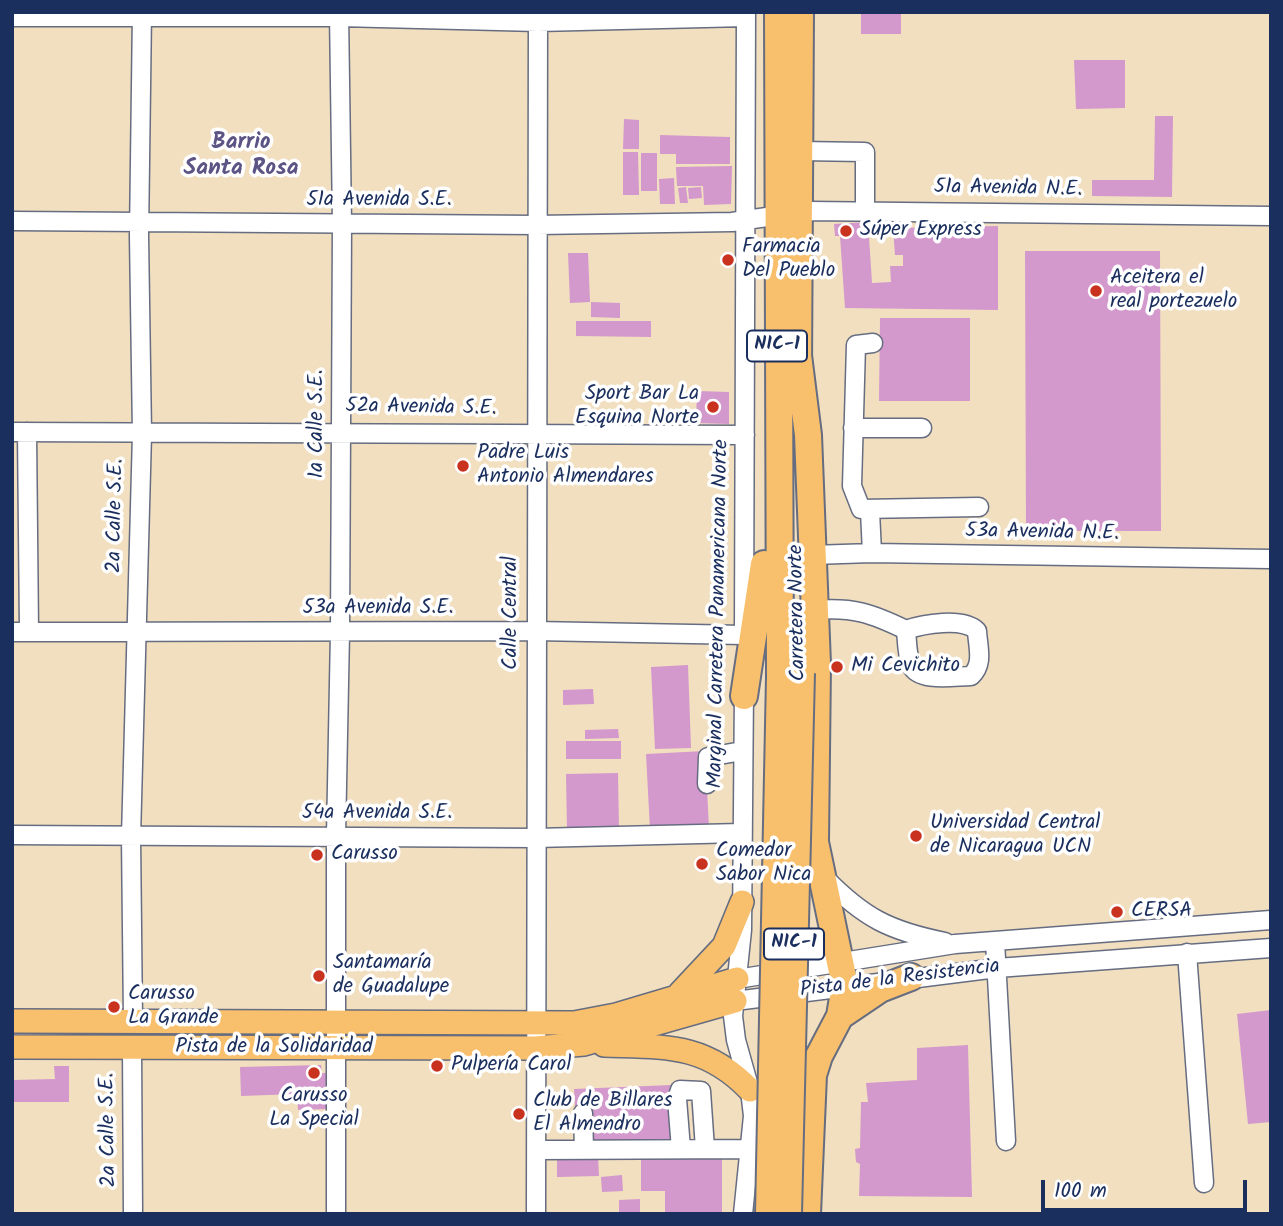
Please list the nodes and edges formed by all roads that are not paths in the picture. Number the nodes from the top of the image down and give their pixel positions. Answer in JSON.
{"nodes":[{"id":1,"x":778,"y":12,"type":"edge"},
{"id":2,"x":800,"y":12,"type":"edge"},
{"id":3,"x":746,"y":14,"type":"edge"},
{"id":4,"x":339,"y":15,"type":"edge"},
{"id":5,"x":142,"y":16,"type":"edge"},
{"id":6,"x":12,"y":17,"type":"edge"},
{"id":7,"x":538,"y":17,"type":"edge"},
{"id":8,"x":800,"y":151,"type":"junction"},
{"id":9,"x":789,"y":214,"type":"junction"},
{"id":10,"x":1271,"y":216,"type":"edge"},
{"id":11,"x":872,"y":217,"type":"junction"},
{"id":12,"x":746,"y":220,"type":"junction"},
{"id":13,"x":12,"y":221,"type":"edge"},
{"id":14,"x":139,"y":222,"type":"junction"},
{"id":15,"x":341,"y":224,"type":"junction"},
{"id":16,"x":537,"y":225,"type":"junction"},
{"id":17,"x":873,"y":343,"type":"dead end"},
{"id":18,"x":798,"y":355,"type":"junction"},
{"id":19,"x":853,"y":428,"type":"junction"},
{"id":20,"x":922,"y":428,"type":"dead end"},
{"id":21,"x":340,"y":431,"type":"junction"},
{"id":22,"x":20,"y":432,"type":"edge"},
{"id":23,"x":536,"y":433,"type":"junction"},
{"id":24,"x":142,"y":434,"type":"junction"},
{"id":25,"x":745,"y":435,"type":"junction"},
{"id":26,"x":777,"y":476,"type":"junction"},
{"id":27,"x":979,"y":507,"type":"dead end"},
{"id":28,"x":870,"y":511,"type":"junction"},
{"id":29,"x":872,"y":553,"type":"junction"},
{"id":30,"x":812,"y":555,"type":"junction"},
{"id":31,"x":1271,"y":559,"type":"edge"},
{"id":32,"x":1271,"y":572,"type":"edge"},
{"id":33,"x":815,"y":610,"type":"junction"},
{"id":34,"x":906,"y":630,"type":"junction"},
{"id":35,"x":535,"y":631,"type":"junction"},
{"id":36,"x":21,"y":632,"type":"edge"},
{"id":37,"x":340,"y":632,"type":"junction"},
{"id":38,"x":138,"y":633,"type":"junction"},
{"id":39,"x":744,"y":635,"type":"junction"},
{"id":40,"x":790,"y":675,"type":"junction"},
{"id":41,"x":744,"y":696,"type":"junction"},
{"id":42,"x":742,"y":751,"type":"junction"},
{"id":43,"x":707,"y":784,"type":"dead end"},
{"id":44,"x":741,"y":833,"type":"junction"},
{"id":45,"x":12,"y":835,"type":"edge"},
{"id":46,"x":335,"y":835,"type":"junction"},
{"id":47,"x":131,"y":837,"type":"junction"},
{"id":48,"x":535,"y":838,"type":"junction"},
{"id":49,"x":825,"y":878,"type":"junction"},
{"id":50,"x":742,"y":902,"type":"junction"},
{"id":51,"x":1271,"y":920,"type":"edge"},
{"id":52,"x":995,"y":941,"type":"junction"},
{"id":53,"x":955,"y":944,"type":"junction"},
{"id":54,"x":1271,"y":948,"type":"edge"},
{"id":55,"x":1187,"y":953,"type":"junction"},
{"id":56,"x":997,"y":968,"type":"junction"},
{"id":57,"x":844,"y":975,"type":"junction"},
{"id":58,"x":911,"y":977,"type":"junction"},
{"id":59,"x":736,"y":990,"type":"junction"},
{"id":60,"x":677,"y":995,"type":"junction"},
{"id":61,"x":840,"y":1016,"type":"junction"},
{"id":62,"x":12,"y":1021,"type":"edge"},
{"id":63,"x":133,"y":1021,"type":"junction"},
{"id":64,"x":336,"y":1023,"type":"junction"},
{"id":65,"x":535,"y":1024,"type":"junction"},
{"id":66,"x":584,"y":1044,"type":"junction"},
{"id":67,"x":132,"y":1046,"type":"junction"},
{"id":68,"x":12,"y":1047,"type":"edge"},
{"id":69,"x":535,"y":1048,"type":"junction"},
{"id":70,"x":336,"y":1049,"type":"junction"},
{"id":71,"x":750,"y":1090,"type":"junction"},
{"id":72,"x":583,"y":1113,"type":"dead end"},
{"id":73,"x":753,"y":1116,"type":"junction"},
{"id":74,"x":1006,"y":1141,"type":"dead end"},
{"id":75,"x":681,"y":1149,"type":"junction"},
{"id":76,"x":705,"y":1149,"type":"junction"},
{"id":77,"x":748,"y":1149,"type":"junction"},
{"id":78,"x":536,"y":1150,"type":"junction"},
{"id":79,"x":584,"y":1150,"type":"junction"},
{"id":80,"x":1204,"y":1182,"type":"dead end"},
{"id":81,"x":133,"y":1214,"type":"edge"},
{"id":82,"x":336,"y":1214,"type":"edge"},
{"id":83,"x":536,"y":1214,"type":"edge"},
{"id":84,"x":743,"y":1214,"type":"edge"},
{"id":85,"x":755,"y":1214,"type":"edge"},
{"id":86,"x":769,"y":1214,"type":"edge"},
{"id":87,"x":788,"y":1214,"type":"edge"},
{"id":88,"x":807,"y":1214,"type":"edge"}],
"edges":[{"from":1,"to":9,"type":"highway","name":"Carretera Norte","number":"NIC-1"},
{"from":2,"to":8,"type":"highway","name":"Carretera Norte","number":"NIC-1"},
{"from":3,"to":7,"type":"street"},
{"from":3,"to":12,"type":"street","name":"Marginal Carretera Panamericana Norte"},
{"from":4,"to":5,"type":"street"},
{"from":4,"to":7,"type":"street"},
{"from":4,"to":15,"type":"street","name":"1a Calle S.E."},
{"from":5,"to":6,"type":"street"},
{"from":5,"to":14,"type":"street","name":"2a Calle S.E."},
{"from":7,"to":16,"type":"street","name":"Calle Central"},
{"from":8,"to":9,"type":"highway","name":"Carretera Norte","number":"NIC-1"},
{"from":8,"to":11,"type":"street"},
{"from":9,"to":11,"type":"street","name":"51a Avenida N.E."},
{"from":9,"to":12,"type":"street","name":"51a Avenida N.E."},
{"from":9,"to":18,"type":"highway","name":"Carretera Norte","number":"NIC-1"},
{"from":9,"to":26,"type":"highway","name":"Carretera Norte","number":"NIC-1"},
{"from":10,"to":11,"type":"street","name":"51a Avenida N.E."},
{"from":12,"to":16,"type":"street","name":"51a Avenida S.E."},
{"from":12,"to":25,"type":"street","name":"Marginal Carretera Panamericana Norte"},
{"from":13,"to":14,"type":"street","name":"51a Avenida S.E."},
{"from":14,"to":15,"type":"street","name":"51a Avenida S.E."},
{"from":14,"to":24,"type":"street","name":"2a Calle S.E."},
{"from":15,"to":16,"type":"street","name":"51a Avenida S.E."},
{"from":15,"to":21,"type":"street","name":"1a Calle S.E."},
{"from":16,"to":23,"type":"street","name":"Calle Central"},
{"from":17,"to":19,"type":"street"},
{"from":18,"to":30,"type":"highway"},
{"from":18,"to":40,"type":"highway","name":"Carretera Norte","number":"NIC-1"},
{"from":19,"to":20,"type":"street"},
{"from":19,"to":28,"type":"street"},
{"from":21,"to":23,"type":"street","name":"52a Avenida S.E."},
{"from":21,"to":24,"type":"street","name":"52a Avenida S.E."},
{"from":21,"to":37,"type":"street","name":"1a Calle S.E."},
{"from":22,"to":24,"type":"street","name":"52a Avenida S.E."},
{"from":22,"to":36,"type":"street"},
{"from":23,"to":25,"type":"street","name":"52a Avenida S.E."},
{"from":23,"to":35,"type":"street","name":"Calle Central"},
{"from":24,"to":38,"type":"street","name":"2a Calle S.E."},
{"from":25,"to":39,"type":"street","name":"Marginal Carretera Panamericana Norte"},
{"from":26,"to":40,"type":"highway","name":"Carretera Norte","number":"NIC-1"},
{"from":26,"to":41,"type":"highway"},
{"from":27,"to":28,"type":"street"},
{"from":28,"to":29,"type":"street"},
{"from":29,"to":30,"type":"street","name":"53a Avenida N.E."},
{"from":29,"to":31,"type":"street","name":"53a Avenida N.E."},
{"from":30,"to":33,"type":"highway"},
{"from":31,"to":32,"type":"street"},
{"from":33,"to":34,"type":"street"},
{"from":33,"to":49,"type":"highway"},
{"from":34,"to":34,"type":"street"},
{"from":35,"to":37,"type":"street","name":"53a Avenida S.E."},
{"from":35,"to":39,"type":"street","name":"53a Avenida S.E."},
{"from":35,"to":48,"type":"street","name":"Calle Central"},
{"from":36,"to":38,"type":"street","name":"53a Avenida S.E."},
{"from":37,"to":38,"type":"street","name":"53a Avenida S.E."},
{"from":37,"to":46,"type":"street","name":"1a Calle S.E."},
{"from":38,"to":47,"type":"street","name":"2a Calle S.E."},
{"from":39,"to":41,"type":"street","name":"Marginal Carretera Panamericana Norte"},
{"from":40,"to":86,"type":"highway","name":"Carretera Norte","number":"NIC-1","bridge":true},
{"from":40,"to":87,"type":"highway","name":"Carretera Norte","number":"NIC-1","bridge":true},
{"from":41,"to":42,"type":"street","name":"Marginal Carretera Panamericana Norte"},
{"from":42,"to":43,"type":"street"},
{"from":42,"to":44,"type":"street","name":"Marginal Carretera Panamericana Norte"},
{"from":44,"to":48,"type":"street","name":"54a Avenida S.E."},
{"from":44,"to":50,"type":"street","name":"Marginal Carretera Panamericana Norte"},
{"from":45,"to":47,"type":"street","name":"54a Avenida S.E."},
{"from":46,"to":47,"type":"street","name":"54a Avenida S.E."},
{"from":46,"to":48,"type":"street","name":"54a Avenida S.E."},
{"from":46,"to":64,"type":"street"},
{"from":47,"to":63,"type":"street","name":"2a Calle S.E."},
{"from":48,"to":65,"type":"street","name":"Calle Central"},
{"from":49,"to":53,"type":"street"},
{"from":49,"to":57,"type":"highway"},
{"from":50,"to":59,"type":"street","name":"Marginal Carretera Panamericana Norte"},
{"from":50,"to":60,"type":"main road"},
{"from":51,"to":52,"type":"street","name":"Pista de la Resistencia"},
{"from":52,"to":53,"type":"street","name":"Pista de la Resistencia"},
{"from":52,"to":56,"type":"street"},
{"from":53,"to":57,"type":"street","name":"Pista de la Resistencia"},
{"from":54,"to":55,"type":"street","name":"Pista de la Resistencia"},
{"from":55,"to":56,"type":"street","name":"Pista de la Resistencia"},
{"from":55,"to":80,"type":"street"},
{"from":56,"to":58,"type":"street","name":"Pista de la Resistencia"},
{"from":56,"to":74,"type":"street"},
{"from":57,"to":58,"type":"street","name":"Pista de la Resistencia"},
{"from":57,"to":59,"type":"street","name":"Pista de la Resistencia"},
{"from":57,"to":61,"type":"highway"},
{"from":58,"to":61,"type":"highway"},
{"from":59,"to":60,"type":"main road","name":"Pista de la Resistencia"},
{"from":59,"to":66,"type":"main road","name":"Pista de la Resistencia"},
{"from":59,"to":71,"type":"street","name":"Marginal Carretera Panamericana Norte"},
{"from":60,"to":65,"type":"main road","name":"Pista de la Resistencia"},
{"from":61,"to":88,"type":"highway"},
{"from":62,"to":63,"type":"main road","name":"Pista de la Solidaridad"},
{"from":63,"to":64,"type":"main road","name":"Pista de la Solidaridad"},
{"from":64,"to":65,"type":"main road","name":"Pista de la Solidaridad"},
{"from":64,"to":70,"type":"street"},
{"from":65,"to":69,"type":"street","name":"Calle Central"},
{"from":66,"to":69,"type":"main road","name":"Pista de la Resistencia"},
{"from":66,"to":71,"type":"main road"},
{"from":67,"to":68,"type":"main road","name":"Pista de la Solidaridad"},
{"from":67,"to":70,"type":"main road","name":"Pista de la Solidaridad"},
{"from":67,"to":81,"type":"street","name":"2a Calle S.E."},
{"from":69,"to":70,"type":"main road","name":"Pista de la Solidaridad"},
{"from":69,"to":78,"type":"street","name":"Calle Central"},
{"from":70,"to":82,"type":"street"},
{"from":71,"to":73,"type":"street","name":"Marginal Carretera Panamericana Norte"},
{"from":72,"to":79,"type":"street"},
{"from":73,"to":77,"type":"street","name":"Marginal Carretera Panamericana Norte"},
{"from":73,"to":85,"type":"street"},
{"from":75,"to":76,"type":"street"},
{"from":75,"to":76,"type":"street"},
{"from":75,"to":79,"type":"street"},
{"from":76,"to":77,"type":"street"},
{"from":77,"to":84,"type":"street","name":"Marginal Carretera Panamericana Norte"},
{"from":78,"to":79,"type":"street"},
{"from":78,"to":83,"type":"street","name":"Calle Central"}]}
